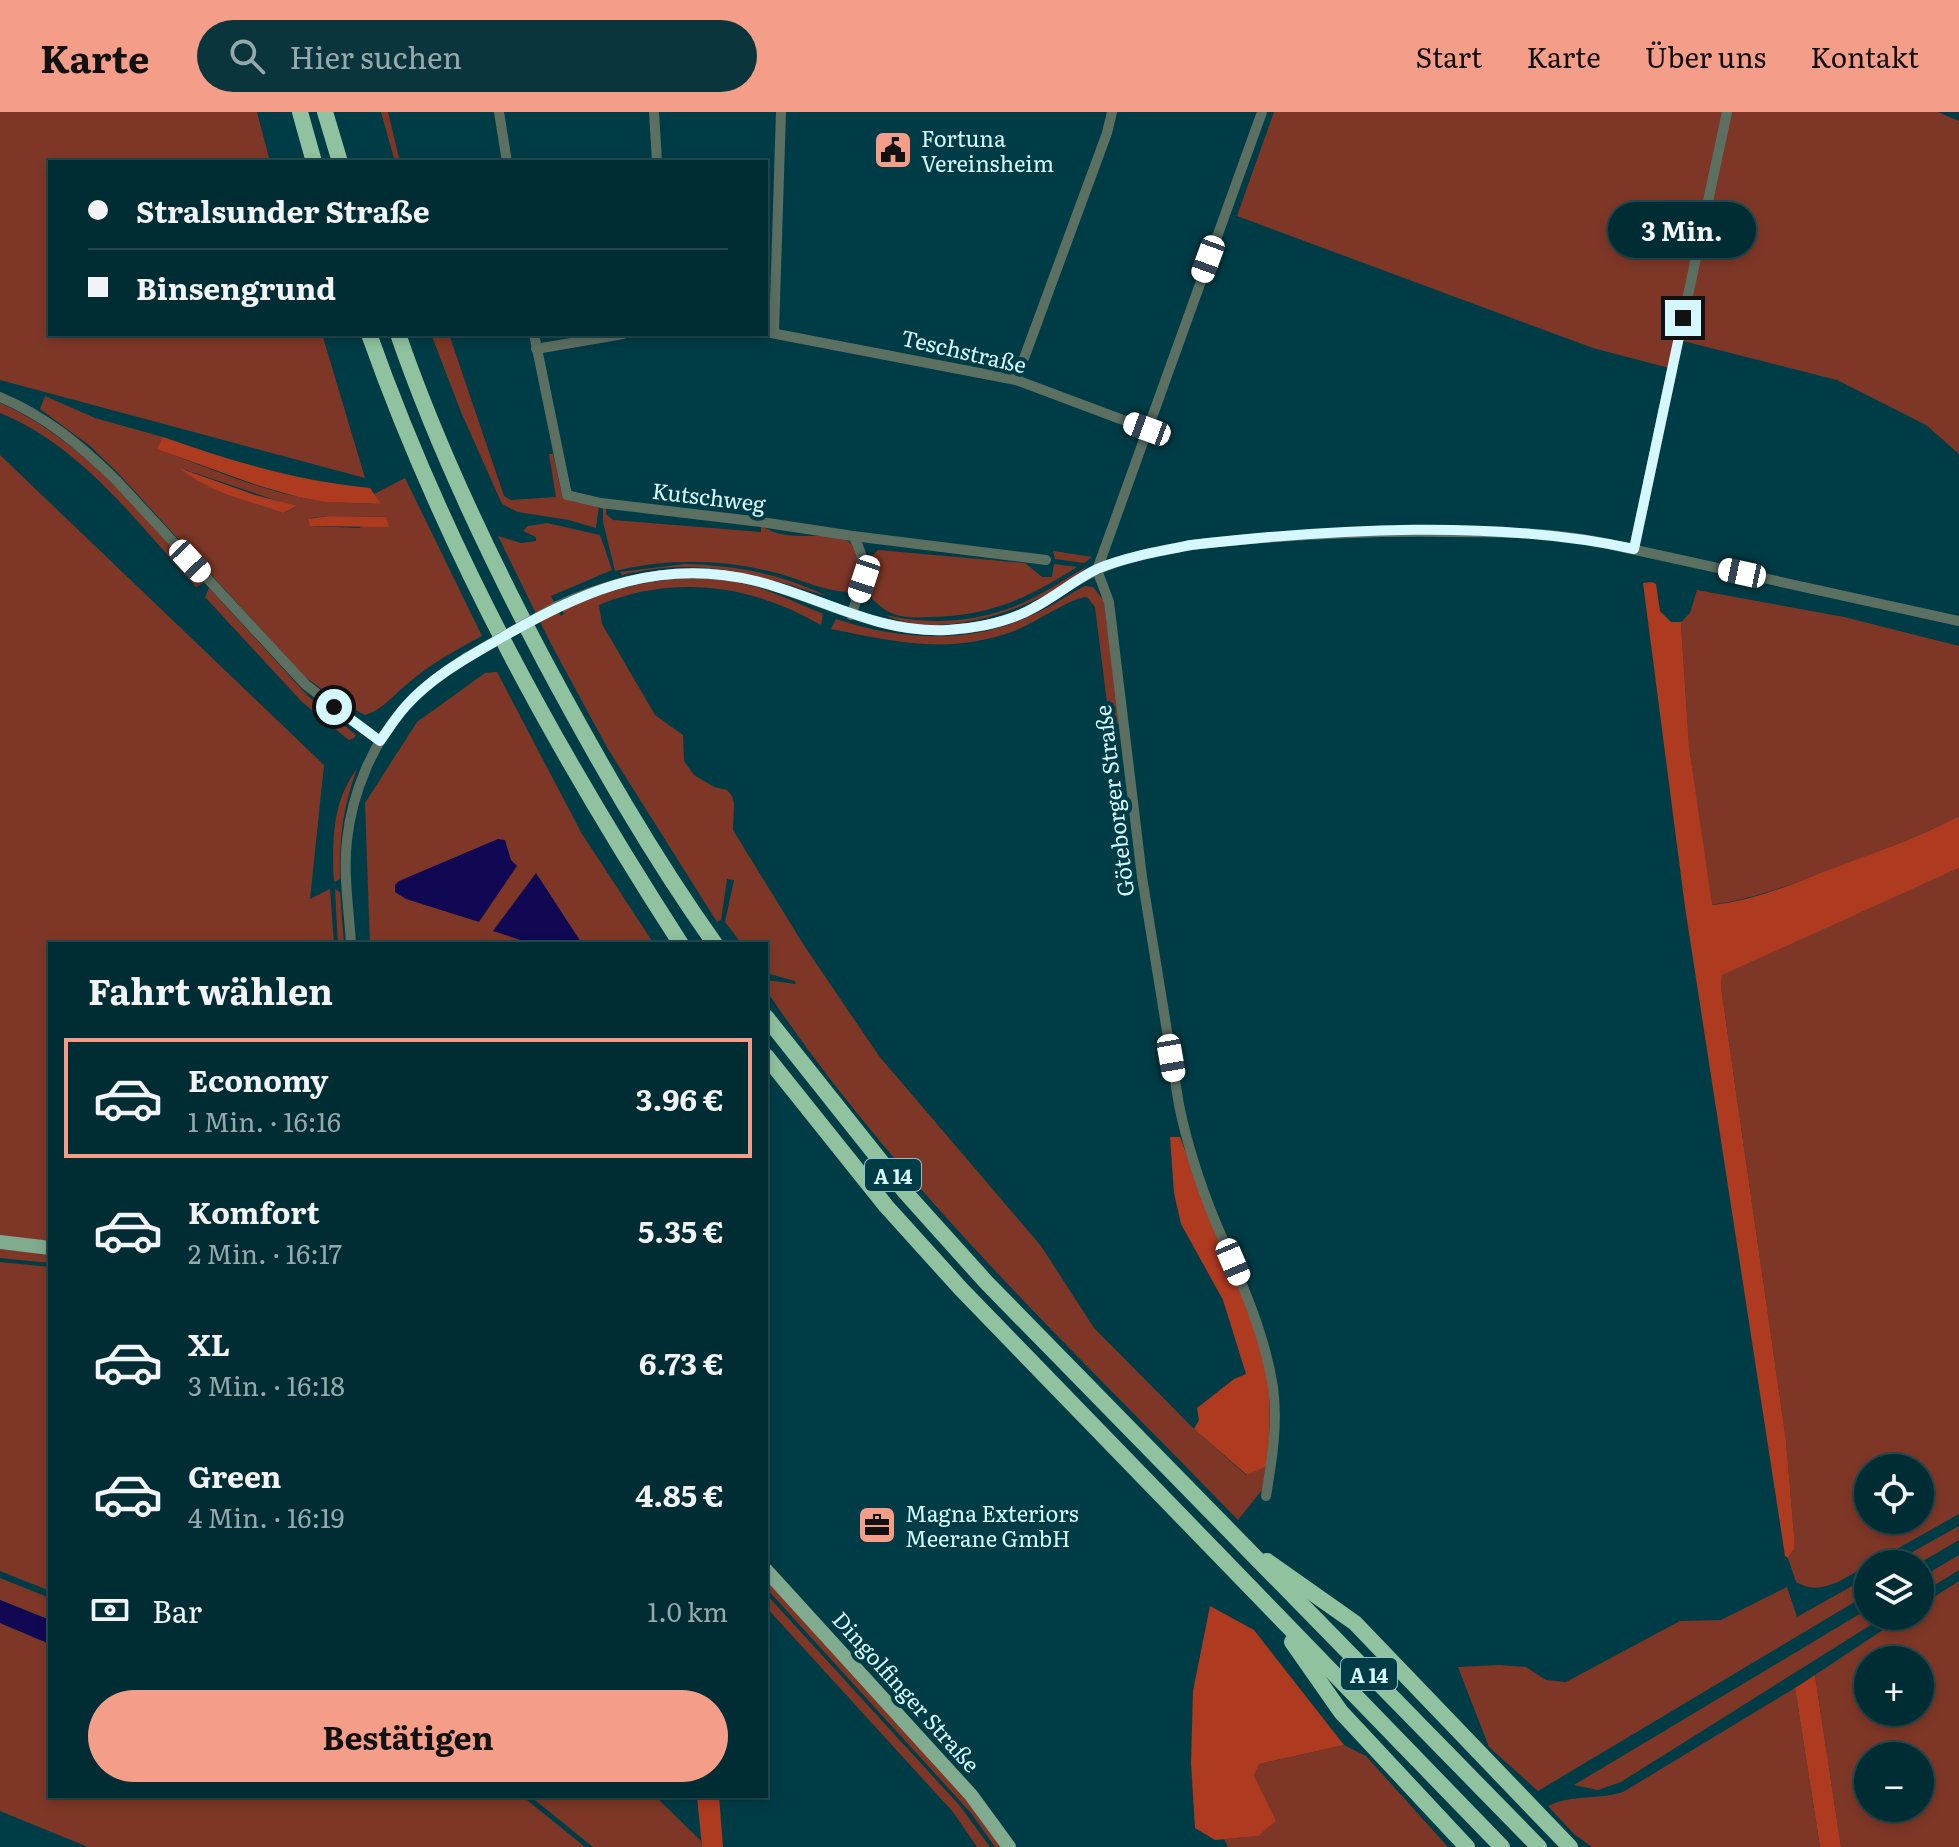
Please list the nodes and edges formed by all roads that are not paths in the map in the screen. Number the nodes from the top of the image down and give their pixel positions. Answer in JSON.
{"nodes":[{"id":1,"x":300,"y":112,"type":"edge"},
{"id":2,"x":325,"y":112,"type":"edge"},
{"id":3,"x":499,"y":112,"type":"edge"},
{"id":4,"x":654,"y":112,"type":"edge"},
{"id":5,"x":781,"y":112,"type":"edge"},
{"id":6,"x":1112,"y":112,"type":"edge"},
{"id":7,"x":1262,"y":112,"type":"edge"},
{"id":8,"x":1727,"y":112,"type":"edge"},
{"id":9,"x":313,"y":160,"type":"edge"},
{"id":10,"x":339,"y":160,"type":"edge"},
{"id":11,"x":507,"y":160,"type":"edge"},
{"id":12,"x":657,"y":160,"type":"edge"},
{"id":13,"x":770,"y":332,"type":"edge"},
{"id":14,"x":370,"y":336,"type":"edge"},
{"id":15,"x":399,"y":336,"type":"edge"},
{"id":16,"x":534,"y":336,"type":"edge"},
{"id":17,"x":611,"y":336,"type":"edge"},
{"id":18,"x":536,"y":349,"type":"junction"},
{"id":19,"x":1016,"y":380,"type":"junction"},
{"id":20,"x":0,"y":397,"type":"edge"},
{"id":21,"x":1147,"y":429,"type":"junction"},
{"id":22,"x":853,"y":536,"type":"junction"},
{"id":23,"x":1634,"y":549,"type":"junction"},
{"id":24,"x":1046,"y":560,"type":"dead end"},
{"id":25,"x":1097,"y":570,"type":"junction"},
{"id":26,"x":851,"y":615,"type":"junction"},
{"id":27,"x":1959,"y":621,"type":"edge"},
{"id":28,"x":380,"y":741,"type":"junction"},
{"id":29,"x":351,"y":942,"type":"edge"},
{"id":30,"x":680,"y":942,"type":"edge"},
{"id":31,"x":714,"y":942,"type":"edge"},
{"id":32,"x":768,"y":1020,"type":"edge"},
{"id":33,"x":768,"y":1058,"type":"edge"},
{"id":34,"x":0,"y":1242,"type":"edge"},
{"id":35,"x":48,"y":1248,"type":"edge"},
{"id":36,"x":1266,"y":1496,"type":"dead end"},
{"id":37,"x":1239,"y":1543,"type":"junction"},
{"id":38,"x":768,"y":1572,"type":"edge"},
{"id":39,"x":1269,"y":1608,"type":"junction"},
{"id":40,"x":1498,"y":1843,"type":"edge"},
{"id":41,"x":1569,"y":1844,"type":"edge"},
{"id":42,"x":1009,"y":1847,"type":"edge"},
{"id":43,"x":1467,"y":1847,"type":"edge"},
{"id":44,"x":1539,"y":1847,"type":"edge"}],
"edges":[{"from":1,"to":9,"type":"highway"},
{"from":2,"to":10,"type":"highway"},
{"from":3,"to":11,"type":"street"},
{"from":4,"to":12,"type":"street"},
{"from":5,"to":13,"type":"street"},
{"from":6,"to":19,"type":"street"},
{"from":7,"to":21,"type":"street"},
{"from":8,"to":23,"type":"street"},
{"from":13,"to":19,"type":"street","name":"Teschstraße"},
{"from":14,"to":30,"type":"highway"},
{"from":15,"to":31,"type":"highway"},
{"from":16,"to":18,"type":"street"},
{"from":17,"to":18,"type":"street"},
{"from":18,"to":22,"type":"street","name":"Kutschweg"},
{"from":19,"to":21,"type":"street","name":"Teschstraße"},
{"from":20,"to":28,"type":"street"},
{"from":21,"to":25,"type":"street"},
{"from":22,"to":24,"type":"street","name":"Kutschweg"},
{"from":22,"to":26,"type":"street"},
{"from":23,"to":25,"type":"street"},
{"from":23,"to":27,"type":"street"},
{"from":25,"to":26,"type":"street"},
{"from":25,"to":36,"type":"street","name":"Göteborger Straße"},
{"from":26,"to":28,"type":"street","bridge":true},
{"from":28,"to":29,"type":"street"},
{"from":32,"to":37,"type":"highway","number":"A 14"},
{"from":33,"to":39,"type":"highway","number":"A 14"},
{"from":34,"to":35,"type":"main road"},
{"from":37,"to":41,"type":"highway"},
{"from":37,"to":44,"type":"highway","number":"A 14"},
{"from":38,"to":42,"type":"main road","name":"Dingolfinger Straße"},
{"from":39,"to":40,"type":"highway","number":"A 14"},
{"from":39,"to":43,"type":"highway"}]}
